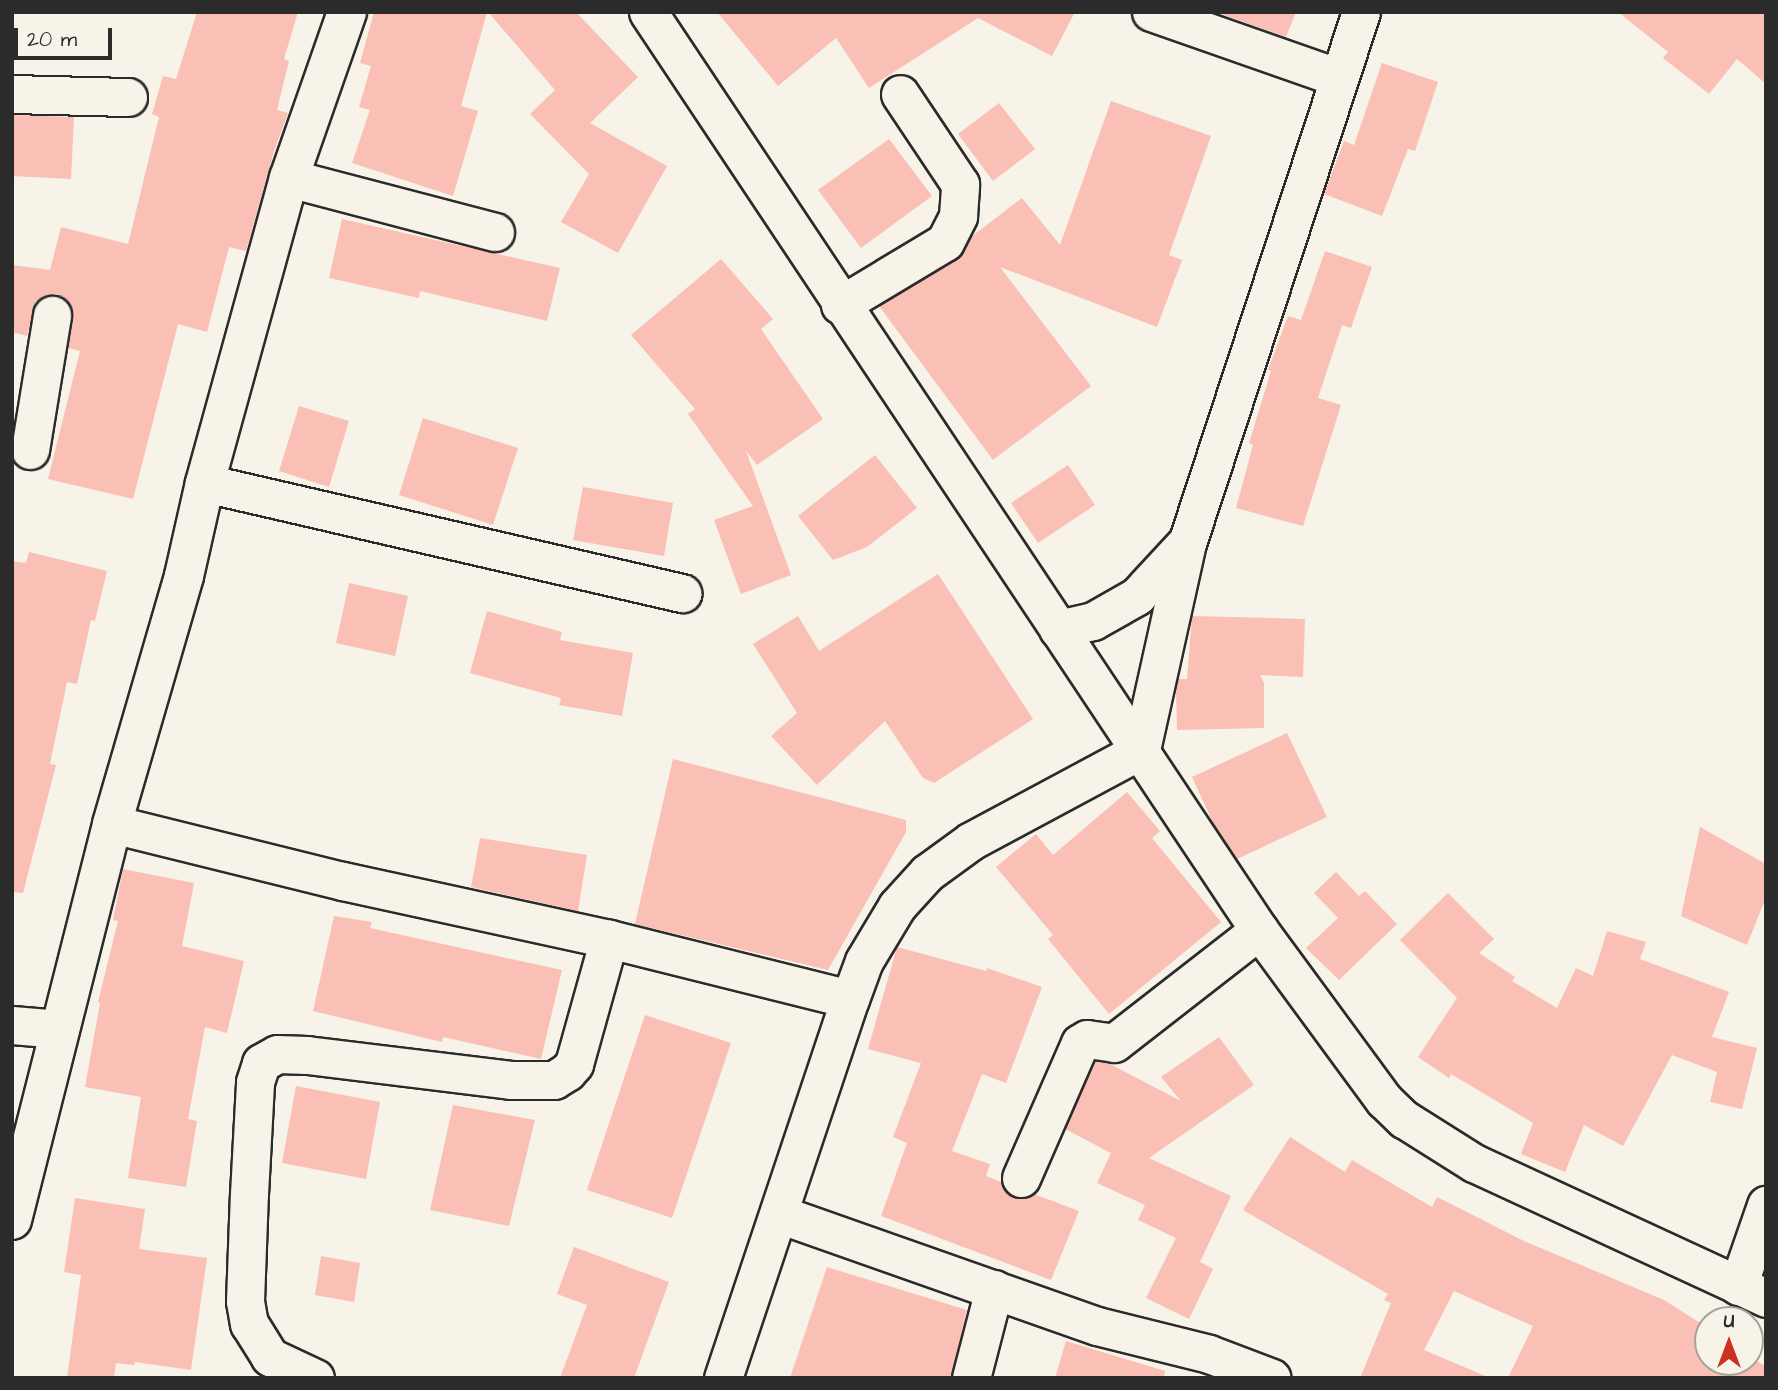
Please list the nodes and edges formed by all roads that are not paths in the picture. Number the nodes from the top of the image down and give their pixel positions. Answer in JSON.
{"nodes":[{"id":1,"x":347,"y":12,"type":"edge"},
{"id":2,"x":648,"y":12,"type":"edge"},
{"id":3,"x":1151,"y":12,"type":"edge"},
{"id":4,"x":1361,"y":12,"type":"edge"},
{"id":5,"x":1339,"y":78,"type":"junction"},
{"id":6,"x":12,"y":94,"type":"edge"},
{"id":7,"x":900,"y":94,"type":"dead end"},
{"id":8,"x":128,"y":97,"type":"dead end"},
{"id":9,"x":289,"y":178,"type":"junction"},
{"id":10,"x":495,"y":232,"type":"dead end"},
{"id":11,"x":840,"y":304,"type":"junction"},
{"id":12,"x":52,"y":315,"type":"dead end"},
{"id":13,"x":25,"y":402,"type":"edge"},
{"id":14,"x":30,"y":450,"type":"dead end"},
{"id":15,"x":205,"y":483,"type":"junction"},
{"id":16,"x":1187,"y":542,"type":"junction"},
{"id":17,"x":683,"y":593,"type":"dead end"},
{"id":18,"x":1058,"y":629,"type":"junction"},
{"id":19,"x":1141,"y":750,"type":"junction"},
{"id":20,"x":112,"y":824,"type":"junction"},
{"id":21,"x":1259,"y":930,"type":"junction"},
{"id":22,"x":609,"y":939,"type":"junction"},
{"id":23,"x":850,"y":999,"type":"junction"},
{"id":24,"x":12,"y":1025,"type":"edge"},
{"id":25,"x":60,"y":1029,"type":"junction"},
{"id":26,"x":1021,"y":1178,"type":"dead end"},
{"id":27,"x":1766,"y":1205,"type":"edge"},
{"id":28,"x":779,"y":1213,"type":"junction"},
{"id":29,"x":12,"y":1220,"type":"edge"},
{"id":30,"x":994,"y":1289,"type":"junction"},
{"id":31,"x":1752,"y":1292,"type":"edge"},
{"id":32,"x":315,"y":1378,"type":"edge"},
{"id":33,"x":723,"y":1378,"type":"edge"},
{"id":34,"x":971,"y":1378,"type":"edge"},
{"id":35,"x":1272,"y":1378,"type":"edge"}],
"edges":[{"from":1,"to":9,"type":"highway"},
{"from":2,"to":11,"type":"street"},
{"from":3,"to":5,"type":"street"},
{"from":4,"to":5,"type":"street"},
{"from":5,"to":16,"type":"street"},
{"from":6,"to":8,"type":"street"},
{"from":7,"to":11,"type":"street"},
{"from":9,"to":10,"type":"street"},
{"from":9,"to":15,"type":"highway"},
{"from":11,"to":18,"type":"street"},
{"from":12,"to":13,"type":"street"},
{"from":13,"to":14,"type":"street"},
{"from":15,"to":17,"type":"street"},
{"from":15,"to":20,"type":"highway"},
{"from":16,"to":18,"type":"street"},
{"from":16,"to":19,"type":"street"},
{"from":18,"to":19,"type":"street"},
{"from":19,"to":21,"type":"street"},
{"from":19,"to":23,"type":"street"},
{"from":20,"to":22,"type":"street"},
{"from":20,"to":25,"type":"highway"},
{"from":21,"to":26,"type":"street"},
{"from":21,"to":31,"type":"street"},
{"from":22,"to":23,"type":"street"},
{"from":22,"to":32,"type":"street"},
{"from":23,"to":28,"type":"street"},
{"from":24,"to":25,"type":"street"},
{"from":25,"to":29,"type":"highway"},
{"from":27,"to":31,"type":"street"},
{"from":28,"to":30,"type":"street"},
{"from":28,"to":33,"type":"street"},
{"from":30,"to":34,"type":"street"},
{"from":30,"to":35,"type":"street"}]}
